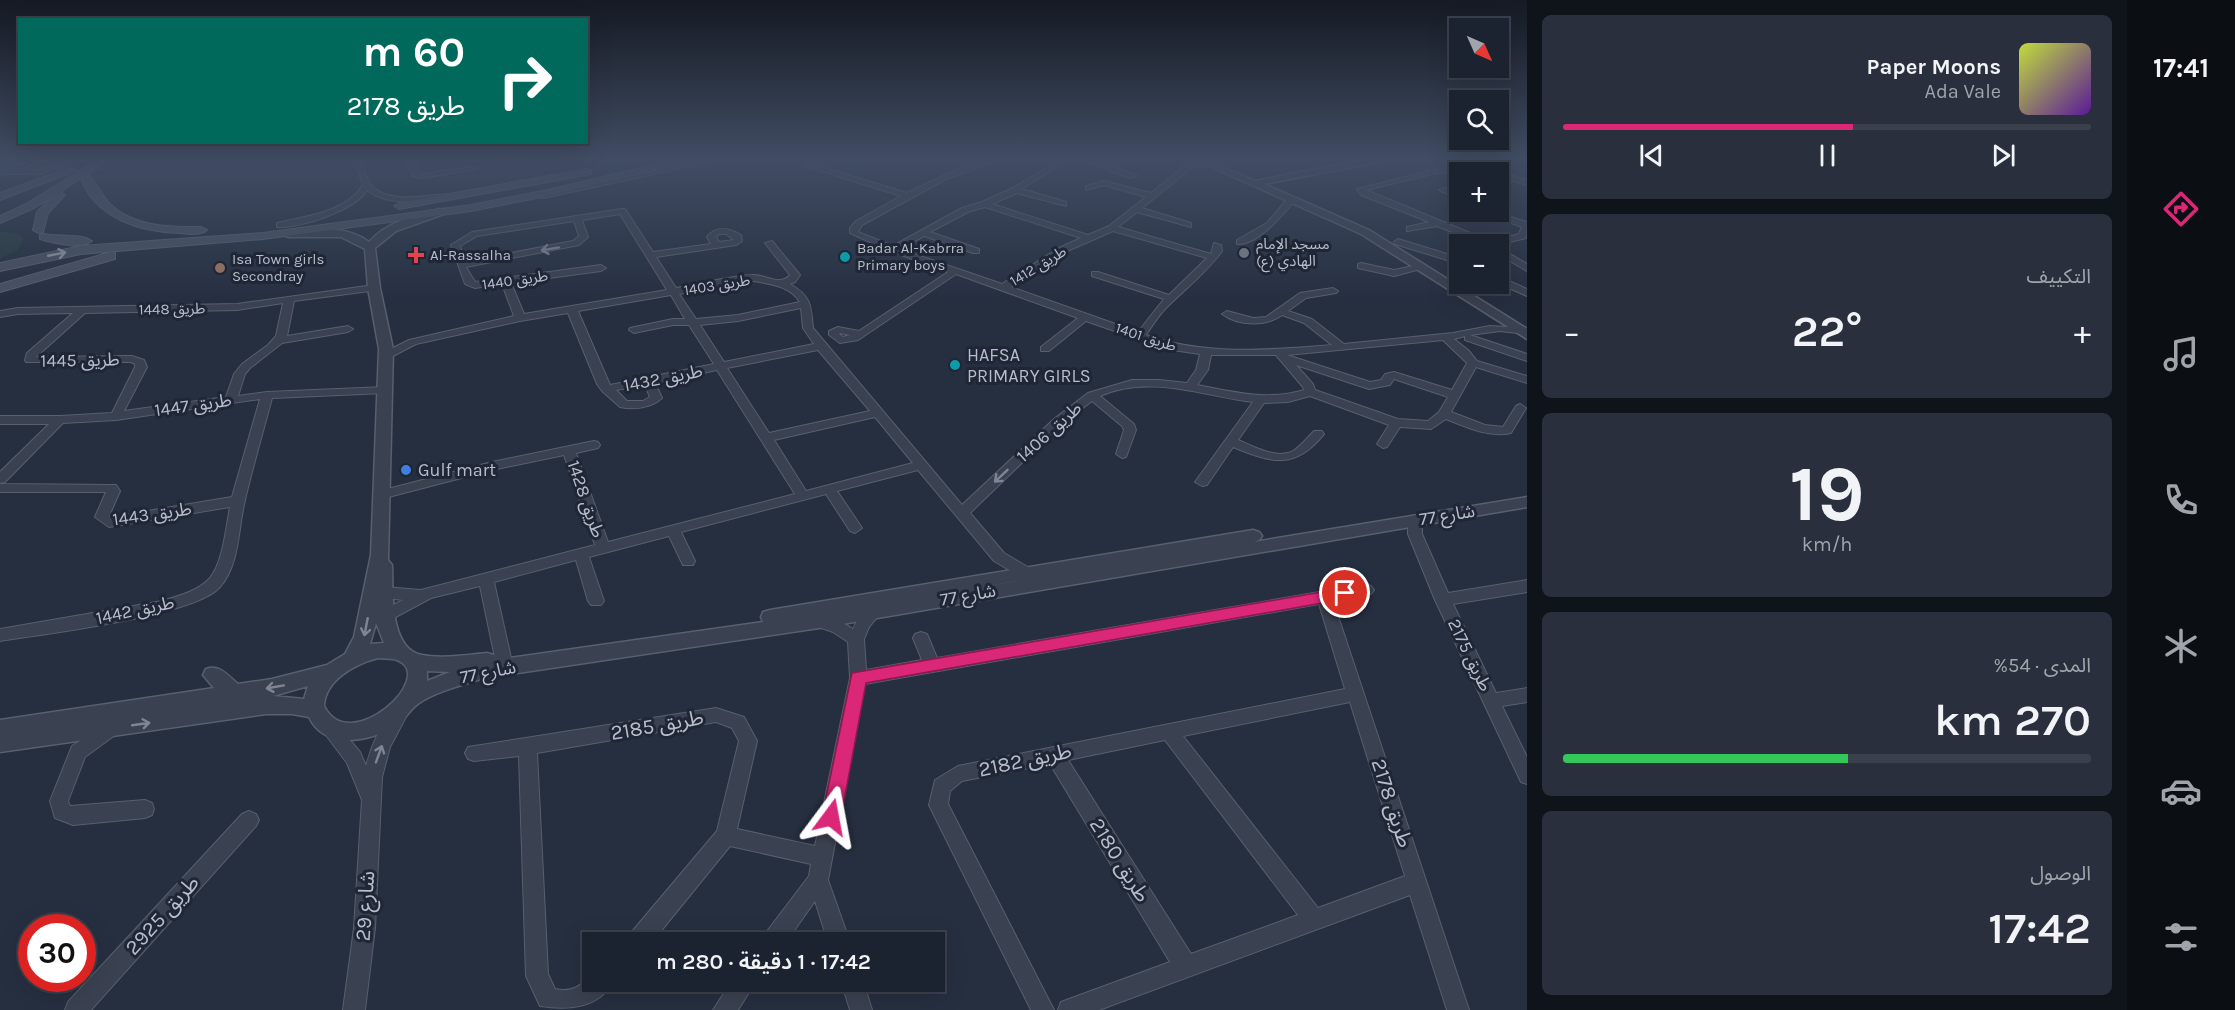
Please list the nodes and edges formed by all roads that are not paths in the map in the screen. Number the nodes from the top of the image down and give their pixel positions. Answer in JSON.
{"nodes":[{"id":1,"x":30,"y":206,"type":"edge"},
{"id":2,"x":48,"y":206,"type":"edge"},
{"id":3,"x":105,"y":206,"type":"edge"},
{"id":4,"x":343,"y":206,"type":"edge"},
{"id":5,"x":400,"y":206,"type":"edge"},
{"id":6,"x":477,"y":206,"type":"edge"},
{"id":7,"x":890,"y":206,"type":"edge"},
{"id":8,"x":978,"y":206,"type":"edge"},
{"id":9,"x":991,"y":206,"type":"edge"},
{"id":10,"x":1140,"y":206,"type":"edge"},
{"id":11,"x":1286,"y":206,"type":"edge"},
{"id":12,"x":1318,"y":206,"type":"edge"},
{"id":13,"x":1319,"y":206,"type":"edge"},
{"id":14,"x":1385,"y":206,"type":"edge"},
{"id":15,"x":1395,"y":206,"type":"edge"},
{"id":16,"x":1380,"y":207,"type":"dead end"},
{"id":17,"x":1137,"y":209,"type":"junction"},
{"id":18,"x":444,"y":212,"type":"junction"},
{"id":19,"x":577,"y":218,"type":"junction"},
{"id":20,"x":1509,"y":219,"type":"edge"},
{"id":21,"x":0,"y":220,"type":"edge"},
{"id":22,"x":1438,"y":223,"type":"junction"},
{"id":23,"x":279,"y":225,"type":"junction"},
{"id":24,"x":1188,"y":225,"type":"dead end"},
{"id":25,"x":0,"y":226,"type":"edge"},
{"id":26,"x":1527,"y":226,"type":"edge"},
{"id":27,"x":1112,"y":228,"type":"junction"},
{"id":28,"x":1410,"y":229,"type":"dead end"},
{"id":29,"x":34,"y":230,"type":"junction"},
{"id":30,"x":221,"y":230,"type":"junction"},
{"id":31,"x":924,"y":233,"type":"junction"},
{"id":32,"x":1466,"y":234,"type":"edge"},
{"id":33,"x":263,"y":236,"type":"junction"},
{"id":34,"x":1091,"y":239,"type":"junction"},
{"id":35,"x":1509,"y":240,"type":"edge"},
{"id":36,"x":1240,"y":242,"type":"dead end"},
{"id":37,"x":1398,"y":242,"type":"junction"},
{"id":38,"x":167,"y":243,"type":"junction"},
{"id":39,"x":769,"y":243,"type":"dead end"},
{"id":40,"x":716,"y":245,"type":"dead end"},
{"id":41,"x":1217,"y":245,"type":"dead end"},
{"id":42,"x":370,"y":248,"type":"junction"},
{"id":43,"x":893,"y":249,"type":"junction"},
{"id":44,"x":976,"y":251,"type":"dead end"},
{"id":45,"x":1441,"y":254,"type":"junction"},
{"id":46,"x":652,"y":255,"type":"junction"},
{"id":47,"x":1213,"y":257,"type":"junction"},
{"id":48,"x":1449,"y":257,"type":"edge"},
{"id":49,"x":1509,"y":257,"type":"edge"},
{"id":50,"x":1425,"y":263,"type":"junction"},
{"id":51,"x":461,"y":265,"type":"junction"},
{"id":52,"x":1361,"y":266,"type":"dead end"},
{"id":53,"x":0,"y":267,"type":"edge"},
{"id":54,"x":601,"y":268,"type":"dead end"},
{"id":55,"x":1527,"y":268,"type":"edge"},
{"id":56,"x":955,"y":271,"type":"junction"},
{"id":57,"x":1095,"y":274,"type":"dead end"},
{"id":58,"x":1449,"y":275,"type":"edge"},
{"id":59,"x":506,"y":281,"type":"junction"},
{"id":60,"x":783,"y":284,"type":"junction"},
{"id":61,"x":1509,"y":284,"type":"edge"},
{"id":62,"x":373,"y":285,"type":"junction"},
{"id":63,"x":0,"y":288,"type":"edge"},
{"id":64,"x":1003,"y":288,"type":"junction"},
{"id":65,"x":1333,"y":291,"type":"dead end"},
{"id":66,"x":674,"y":292,"type":"junction"},
{"id":67,"x":1527,"y":293,"type":"edge"},
{"id":68,"x":1476,"y":294,"type":"edge"},
{"id":69,"x":1170,"y":298,"type":"junction"},
{"id":70,"x":289,"y":300,"type":"junction"},
{"id":71,"x":806,"y":304,"type":"junction"},
{"id":72,"x":572,"y":309,"type":"junction"},
{"id":73,"x":81,"y":311,"type":"junction"},
{"id":74,"x":1282,"y":312,"type":"junction"},
{"id":75,"x":0,"y":314,"type":"edge"},
{"id":76,"x":1227,"y":314,"type":"dead end"},
{"id":77,"x":1085,"y":317,"type":"junction"},
{"id":78,"x":520,"y":318,"type":"junction"},
{"id":79,"x":692,"y":322,"type":"junction"},
{"id":80,"x":348,"y":329,"type":"dead end"},
{"id":81,"x":634,"y":330,"type":"dead end"},
{"id":82,"x":1525,"y":331,"type":"edge"},
{"id":83,"x":860,"y":334,"type":"dead end"},
{"id":84,"x":1140,"y":336,"type":"junction"},
{"id":85,"x":1449,"y":337,"type":"junction"},
{"id":86,"x":384,"y":338,"type":"junction"},
{"id":87,"x":1469,"y":338,"type":"junction"},
{"id":88,"x":422,"y":339,"type":"junction"},
{"id":89,"x":279,"y":340,"type":"junction"},
{"id":90,"x":821,"y":346,"type":"junction"},
{"id":91,"x":1341,"y":347,"type":"junction"},
{"id":92,"x":1045,"y":349,"type":"dead end"},
{"id":93,"x":1206,"y":352,"type":"junction"},
{"id":94,"x":387,"y":355,"type":"junction"},
{"id":95,"x":1282,"y":355,"type":"junction"},
{"id":96,"x":1527,"y":358,"type":"edge"},
{"id":97,"x":1473,"y":363,"type":"junction"},
{"id":98,"x":720,"y":366,"type":"junction"},
{"id":99,"x":1527,"y":380,"type":"edge"},
{"id":100,"x":649,"y":381,"type":"junction"},
{"id":101,"x":1190,"y":387,"type":"junction"},
{"id":102,"x":606,"y":389,"type":"junction"},
{"id":103,"x":385,"y":390,"type":"junction"},
{"id":104,"x":1310,"y":392,"type":"junction"},
{"id":105,"x":267,"y":395,"type":"junction"},
{"id":106,"x":1092,"y":395,"type":"junction"},
{"id":107,"x":1454,"y":395,"type":"junction"},
{"id":108,"x":231,"y":400,"type":"junction"},
{"id":109,"x":1260,"y":400,"type":"junction"},
{"id":110,"x":1520,"y":408,"type":"dead end"},
{"id":111,"x":878,"y":413,"type":"junction"},
{"id":112,"x":1444,"y":414,"type":"junction"},
{"id":113,"x":116,"y":416,"type":"junction"},
{"id":114,"x":0,"y":420,"type":"edge"},
{"id":115,"x":60,"y":420,"type":"junction"},
{"id":116,"x":1396,"y":423,"type":"junction"},
{"id":117,"x":1318,"y":434,"type":"dead end"},
{"id":118,"x":766,"y":438,"type":"junction"},
{"id":119,"x":1230,"y":441,"type":"junction"},
{"id":120,"x":1383,"y":444,"type":"dead end"},
{"id":121,"x":594,"y":445,"type":"dead end"},
{"id":122,"x":569,"y":450,"type":"junction"},
{"id":123,"x":1122,"y":454,"type":"dead end"},
{"id":124,"x":921,"y":465,"type":"junction"},
{"id":125,"x":0,"y":479,"type":"edge"},
{"id":126,"x":1202,"y":482,"type":"dead end"},
{"id":127,"x":0,"y":488,"type":"edge"},
{"id":128,"x":829,"y":489,"type":"junction"},
{"id":129,"x":1527,"y":493,"type":"edge"},
{"id":130,"x":381,"y":495,"type":"junction"},
{"id":131,"x":803,"y":496,"type":"junction"},
{"id":132,"x":238,"y":501,"type":"junction"},
{"id":133,"x":1527,"y":502,"type":"edge"},
{"id":134,"x":962,"y":513,"type":"junction"},
{"id":135,"x":1415,"y":527,"type":"junction"},
{"id":136,"x":855,"y":528,"type":"dead end"},
{"id":137,"x":673,"y":530,"type":"junction"},
{"id":138,"x":603,"y":548,"type":"junction"},
{"id":139,"x":581,"y":554,"type":"junction"},
{"id":140,"x":380,"y":555,"type":"junction"},
{"id":141,"x":999,"y":557,"type":"junction"},
{"id":142,"x":688,"y":561,"type":"dead end"},
{"id":143,"x":1026,"y":573,"type":"junction"},
{"id":144,"x":993,"y":578,"type":"junction"},
{"id":145,"x":486,"y":579,"type":"junction"},
{"id":146,"x":1527,"y":586,"type":"edge"},
{"id":147,"x":1366,"y":590,"type":"dead end"},
{"id":148,"x":384,"y":593,"type":"junction"},
{"id":149,"x":427,"y":594,"type":"junction"},
{"id":150,"x":1324,"y":597,"type":"junction"},
{"id":151,"x":1443,"y":600,"type":"junction"},
{"id":152,"x":596,"y":601,"type":"dead end"},
{"id":153,"x":874,"y":611,"type":"junction"},
{"id":154,"x":385,"y":616,"type":"junction"},
{"id":155,"x":819,"y":621,"type":"junction"},
{"id":156,"x":0,"y":635,"type":"edge"},
{"id":157,"x":921,"y":638,"type":"dead end"},
{"id":158,"x":856,"y":639,"type":"junction"},
{"id":159,"x":354,"y":656,"type":"junction"},
{"id":160,"x":406,"y":657,"type":"junction"},
{"id":161,"x":503,"y":658,"type":"junction"},
{"id":162,"x":933,"y":665,"type":"junction"},
{"id":163,"x":331,"y":672,"type":"junction"},
{"id":164,"x":213,"y":675,"type":"dead end"},
{"id":165,"x":858,"y":678,"type":"junction"},
{"id":166,"x":1356,"y":693,"type":"junction"},
{"id":167,"x":235,"y":694,"type":"junction"},
{"id":168,"x":1527,"y":695,"type":"edge"},
{"id":169,"x":1492,"y":701,"type":"junction"},
{"id":170,"x":407,"y":704,"type":"junction"},
{"id":171,"x":321,"y":718,"type":"junction"},
{"id":172,"x":0,"y":729,"type":"edge"},
{"id":173,"x":1168,"y":731,"type":"junction"},
{"id":174,"x":0,"y":742,"type":"edge"},
{"id":175,"x":73,"y":743,"type":"junction"},
{"id":176,"x":528,"y":747,"type":"junction"},
{"id":177,"x":474,"y":753,"type":"dead end"},
{"id":178,"x":1054,"y":754,"type":"junction"},
{"id":179,"x":1527,"y":776,"type":"edge"},
{"id":180,"x":369,"y":802,"type":"junction"},
{"id":181,"x":145,"y":809,"type":"dead end"},
{"id":182,"x":249,"y":820,"type":"dead end"},
{"id":183,"x":726,"y":836,"type":"junction"},
{"id":184,"x":822,"y":857,"type":"junction"},
{"id":185,"x":818,"y":880,"type":"junction"},
{"id":186,"x":1417,"y":882,"type":"junction"},
{"id":187,"x":1314,"y":920,"type":"junction"},
{"id":188,"x":646,"y":932,"type":"edge"},
{"id":189,"x":780,"y":932,"type":"edge"},
{"id":190,"x":836,"y":932,"type":"edge"},
{"id":191,"x":1186,"y":967,"type":"junction"},
{"id":192,"x":590,"y":992,"type":"edge"},
{"id":193,"x":737,"y":992,"type":"edge"},
{"id":194,"x":855,"y":992,"type":"edge"},
{"id":195,"x":76,"y":1010,"type":"edge"},
{"id":196,"x":354,"y":1010,"type":"edge"},
{"id":197,"x":724,"y":1010,"type":"edge"},
{"id":198,"x":861,"y":1010,"type":"edge"},
{"id":199,"x":1043,"y":1010,"type":"edge"},
{"id":200,"x":1069,"y":1010,"type":"edge"},
{"id":201,"x":1458,"y":1010,"type":"edge"}],
"edges":[{"from":1,"to":21,"type":"main road"},
{"from":2,"to":29,"type":"main road"},
{"from":3,"to":30,"type":"main road"},
{"from":4,"to":23,"type":"street"},
{"from":5,"to":23,"type":"main road"},
{"from":6,"to":18,"type":"main road"},
{"from":7,"to":43,"type":"street","name":"طريق 1401"},
{"from":8,"to":31,"type":"street"},
{"from":9,"to":34,"type":"street"},
{"from":10,"to":17,"type":"street","name":"طريق 1412"},
{"from":11,"to":36,"type":"street"},
{"from":12,"to":50,"type":"street"},
{"from":13,"to":37,"type":"street"},
{"from":14,"to":16,"type":"street"},
{"from":15,"to":22,"type":"street"},
{"from":17,"to":24,"type":"street"},
{"from":17,"to":27,"type":"street","name":"طريق 1412"},
{"from":18,"to":33,"type":"main road"},
{"from":18,"to":42,"type":"street"},
{"from":19,"to":46,"type":"street","name":"طريق 1432"},
{"from":19,"to":51,"type":"street","name":"طريق 1440"},
{"from":19,"to":51,"type":"street","one_way":true},
{"from":20,"to":26,"type":"street"},
{"from":22,"to":28,"type":"street"},
{"from":22,"to":32,"type":"street"},
{"from":23,"to":30,"type":"main road"},
{"from":25,"to":29,"type":"main road"},
{"from":26,"to":35,"type":"street"},
{"from":27,"to":34,"type":"street","name":"طريق 1412"},
{"from":27,"to":47,"type":"street"},
{"from":29,"to":30,"type":"main road"},
{"from":29,"to":53,"type":"main road"},
{"from":31,"to":43,"type":"street"},
{"from":31,"to":44,"type":"street"},
{"from":33,"to":38,"type":"main road"},
{"from":33,"to":42,"type":"street"},
{"from":34,"to":64,"type":"street","name":"طريق 1412"},
{"from":37,"to":45,"type":"street"},
{"from":37,"to":50,"type":"street"},
{"from":53,"to":38,"type":"main road","one_way":true},
{"from":38,"to":63,"type":"main road"},
{"from":39,"to":60,"type":"street"},
{"from":40,"to":46,"type":"street"},
{"from":41,"to":47,"type":"street"},
{"from":42,"to":62,"type":"street"},
{"from":43,"to":56,"type":"street","name":"طريق 1401"},
{"from":45,"to":48,"type":"street"},
{"from":45,"to":50,"type":"street"},
{"from":46,"to":66,"type":"street","name":"طريق 1432"},
{"from":47,"to":69,"type":"street"},
{"from":49,"to":55,"type":"street"},
{"from":50,"to":52,"type":"street"},
{"from":50,"to":58,"type":"street"},
{"from":50,"to":82,"type":"street"},
{"from":51,"to":59,"type":"street","name":"طريق 1440"},
{"from":54,"to":59,"type":"street","name":"طريق 1440"},
{"from":56,"to":64,"type":"street","name":"طريق 1401"},
{"from":56,"to":83,"type":"street"},
{"from":57,"to":69,"type":"street"},
{"from":59,"to":78,"type":"street"},
{"from":60,"to":66,"type":"street","name":"طريق 1403"},
{"from":60,"to":71,"type":"street","name":"طريق 1403"},
{"from":61,"to":67,"type":"street"},
{"from":62,"to":70,"type":"street","name":"طريق 1448"},
{"from":62,"to":86,"type":"street"},
{"from":64,"to":77,"type":"street","name":"طريق 1401"},
{"from":65,"to":74,"type":"street"},
{"from":66,"to":72,"type":"street","name":"طريق 1403"},
{"from":66,"to":79,"type":"street","name":"طريق 1432"},
{"from":68,"to":82,"type":"street"},
{"from":69,"to":84,"type":"street"},
{"from":70,"to":73,"type":"street","name":"طريق 1448"},
{"from":70,"to":89,"type":"street"},
{"from":71,"to":79,"type":"street"},
{"from":71,"to":90,"type":"street"},
{"from":72,"to":78,"type":"street","name":"طريق 1403"},
{"from":72,"to":102,"type":"street"},
{"from":73,"to":75,"type":"street","name":"طريق 1448"},
{"from":73,"to":113,"type":"street","name":"طريق 1445"},
{"from":74,"to":76,"type":"street"},
{"from":74,"to":91,"type":"street"},
{"from":77,"to":84,"type":"street","name":"طريق 1401"},
{"from":77,"to":92,"type":"street"},
{"from":78,"to":88,"type":"street","name":"طريق 1403"},
{"from":79,"to":81,"type":"street"},
{"from":79,"to":98,"type":"street","name":"طريق 1432"},
{"from":80,"to":89,"type":"street"},
{"from":82,"to":85,"type":"street","name":"طريق 1401"},
{"from":82,"to":87,"type":"street","name":"طريق 1401"},
{"from":84,"to":93,"type":"street","name":"طريق 1401"},
{"from":85,"to":87,"type":"street","name":"طريق 1401"},
{"from":85,"to":91,"type":"street","name":"طريق 1401"},
{"from":85,"to":97,"type":"street"},
{"from":86,"to":88,"type":"street","name":"طريق 1403"},
{"from":86,"to":94,"type":"street"},
{"from":87,"to":96,"type":"street"},
{"from":88,"to":94,"type":"street","name":"طريق 1403"},
{"from":89,"to":108,"type":"street"},
{"from":90,"to":98,"type":"street","name":"طريق 1432"},
{"from":90,"to":111,"type":"street"},
{"from":91,"to":95,"type":"street","name":"طريق 1401"},
{"from":93,"to":95,"type":"street","name":"طريق 1401"},
{"from":93,"to":101,"type":"street"},
{"from":94,"to":103,"type":"street"},
{"from":95,"to":104,"type":"street"},
{"from":95,"to":107,"type":"street"},
{"from":97,"to":99,"type":"street"},
{"from":97,"to":107,"type":"street"},
{"from":98,"to":100,"type":"street","name":"طريق 1432"},
{"from":98,"to":118,"type":"street","name":"طريق 1432"},
{"from":100,"to":102,"type":"street","name":"طريق 1432"},
{"from":100,"to":102,"type":"street"},
{"from":101,"to":106,"type":"street","name":"طريق 1406"},
{"from":101,"to":109,"type":"street","name":"طريق 1406"},
{"from":103,"to":105,"type":"street","name":"طريق 1447"},
{"from":103,"to":130,"type":"street"},
{"from":104,"to":109,"type":"street","name":"طريق 1406"},
{"from":104,"to":116,"type":"street"},
{"from":105,"to":108,"type":"street","name":"طريق 1447"},
{"from":105,"to":132,"type":"street","name":"طريق 1442"},
{"from":106,"to":123,"type":"street"},
{"from":106,"to":134,"type":"street","name":"طريق 1406","one_way":true},
{"from":107,"to":112,"type":"street"},
{"from":108,"to":113,"type":"street","name":"طريق 1447"},
{"from":109,"to":119,"type":"street"},
{"from":110,"to":112,"type":"street"},
{"from":111,"to":118,"type":"street"},
{"from":111,"to":124,"type":"street"},
{"from":112,"to":116,"type":"street"},
{"from":113,"to":115,"type":"street","name":"طريق 1447"},
{"from":114,"to":115,"type":"street","name":"طريق 1447"},
{"from":115,"to":125,"type":"street"},
{"from":116,"to":120,"type":"street"},
{"from":117,"to":119,"type":"street"},
{"from":118,"to":131,"type":"street","name":"طريق 1432"},
{"from":119,"to":126,"type":"street"},
{"from":121,"to":122,"type":"street"},
{"from":122,"to":130,"type":"street"},
{"from":122,"to":138,"type":"street","name":"طريق 1428"},
{"from":124,"to":128,"type":"street"},
{"from":124,"to":134,"type":"street"},
{"from":127,"to":132,"type":"street","name":"طريق 1443"},
{"from":128,"to":131,"type":"street"},
{"from":128,"to":136,"type":"street"},
{"from":129,"to":143,"type":"street","name":"شارع 77"},
{"from":130,"to":140,"type":"street"},
{"from":131,"to":137,"type":"street"},
{"from":132,"to":156,"type":"street","name":"طريق 1442"},
{"from":133,"to":135,"type":"street","name":"شارع 77"},
{"from":134,"to":141,"type":"street"},
{"from":135,"to":151,"type":"street","name":"طريق 2175"},
{"from":135,"to":153,"type":"street","name":"شارع 77"},
{"from":137,"to":138,"type":"street"},
{"from":137,"to":142,"type":"street"},
{"from":138,"to":139,"type":"street"},
{"from":139,"to":145,"type":"street"},
{"from":139,"to":152,"type":"street"},
{"from":140,"to":148,"type":"street"},
{"from":140,"to":159,"type":"street","one_way":true},
{"from":141,"to":143,"type":"street"},
{"from":141,"to":144,"type":"street"},
{"from":143,"to":144,"type":"street","name":"شارع 77"},
{"from":144,"to":161,"type":"street","name":"شارع 77"},
{"from":145,"to":149,"type":"street"},
{"from":145,"to":161,"type":"street"},
{"from":146,"to":151,"type":"street"},
{"from":147,"to":150,"type":"street"},
{"from":148,"to":149,"type":"street"},
{"from":148,"to":154,"type":"street"},
{"from":149,"to":154,"type":"street"},
{"from":150,"to":162,"type":"street"},
{"from":150,"to":166,"type":"street","name":"طريق 2178"},
{"from":151,"to":169,"type":"street","name":"طريق 2175"},
{"from":153,"to":155,"type":"street","name":"شارع 77"},
{"from":153,"to":158,"type":"street"},
{"from":154,"to":160,"type":"street"},
{"from":155,"to":158,"type":"street"},
{"from":155,"to":170,"type":"street","name":"شارع 77"},
{"from":157,"to":162,"type":"street"},
{"from":158,"to":165,"type":"street"},
{"from":159,"to":160,"type":"street"},
{"from":159,"to":163,"type":"street"},
{"from":160,"to":161,"type":"street","name":"شارع 77"},
{"from":160,"to":170,"type":"street"},
{"from":162,"to":165,"type":"street"},
{"from":163,"to":167,"type":"street","one_way":true},
{"from":163,"to":171,"type":"street"},
{"from":164,"to":167,"type":"street"},
{"from":165,"to":184,"type":"street"},
{"from":166,"to":173,"type":"street","name":"طريق 2182"},
{"from":166,"to":186,"type":"street","name":"طريق 2178"},
{"from":167,"to":172,"type":"street"},
{"from":168,"to":169,"type":"street"},
{"from":169,"to":179,"type":"street","name":"طريق 2175"},
{"from":170,"to":171,"type":"street"},
{"from":180,"to":170,"type":"street","name":"شارع 29","one_way":true},
{"from":175,"to":171,"type":"street","one_way":true},
{"from":171,"to":180,"type":"street","name":"شارع 29"},
{"from":173,"to":178,"type":"street","name":"طريق 2182"},
{"from":173,"to":187,"type":"street"},
{"from":174,"to":175,"type":"street"},
{"from":175,"to":181,"type":"street"},
{"from":176,"to":177,"type":"street","name":"طريق 2185"},
{"from":176,"to":183,"type":"street","name":"طريق 2185"},
{"from":176,"to":192,"type":"street"},
{"from":178,"to":191,"type":"street","name":"طريق 2180"},
{"from":178,"to":199,"type":"street","name":"طريق 2182"},
{"from":180,"to":196,"type":"street","name":"شارع 29"},
{"from":182,"to":195,"type":"street","name":"طريق 2925"},
{"from":183,"to":184,"type":"street"},
{"from":183,"to":188,"type":"street","name":"طريق 2185"},
{"from":184,"to":185,"type":"street"},
{"from":185,"to":189,"type":"street"},
{"from":185,"to":190,"type":"street"},
{"from":186,"to":187,"type":"street"},
{"from":186,"to":201,"type":"street","name":"طريق 2178"},
{"from":187,"to":191,"type":"street"},
{"from":191,"to":200,"type":"street"},
{"from":193,"to":197,"type":"street"},
{"from":194,"to":198,"type":"street"}]}
